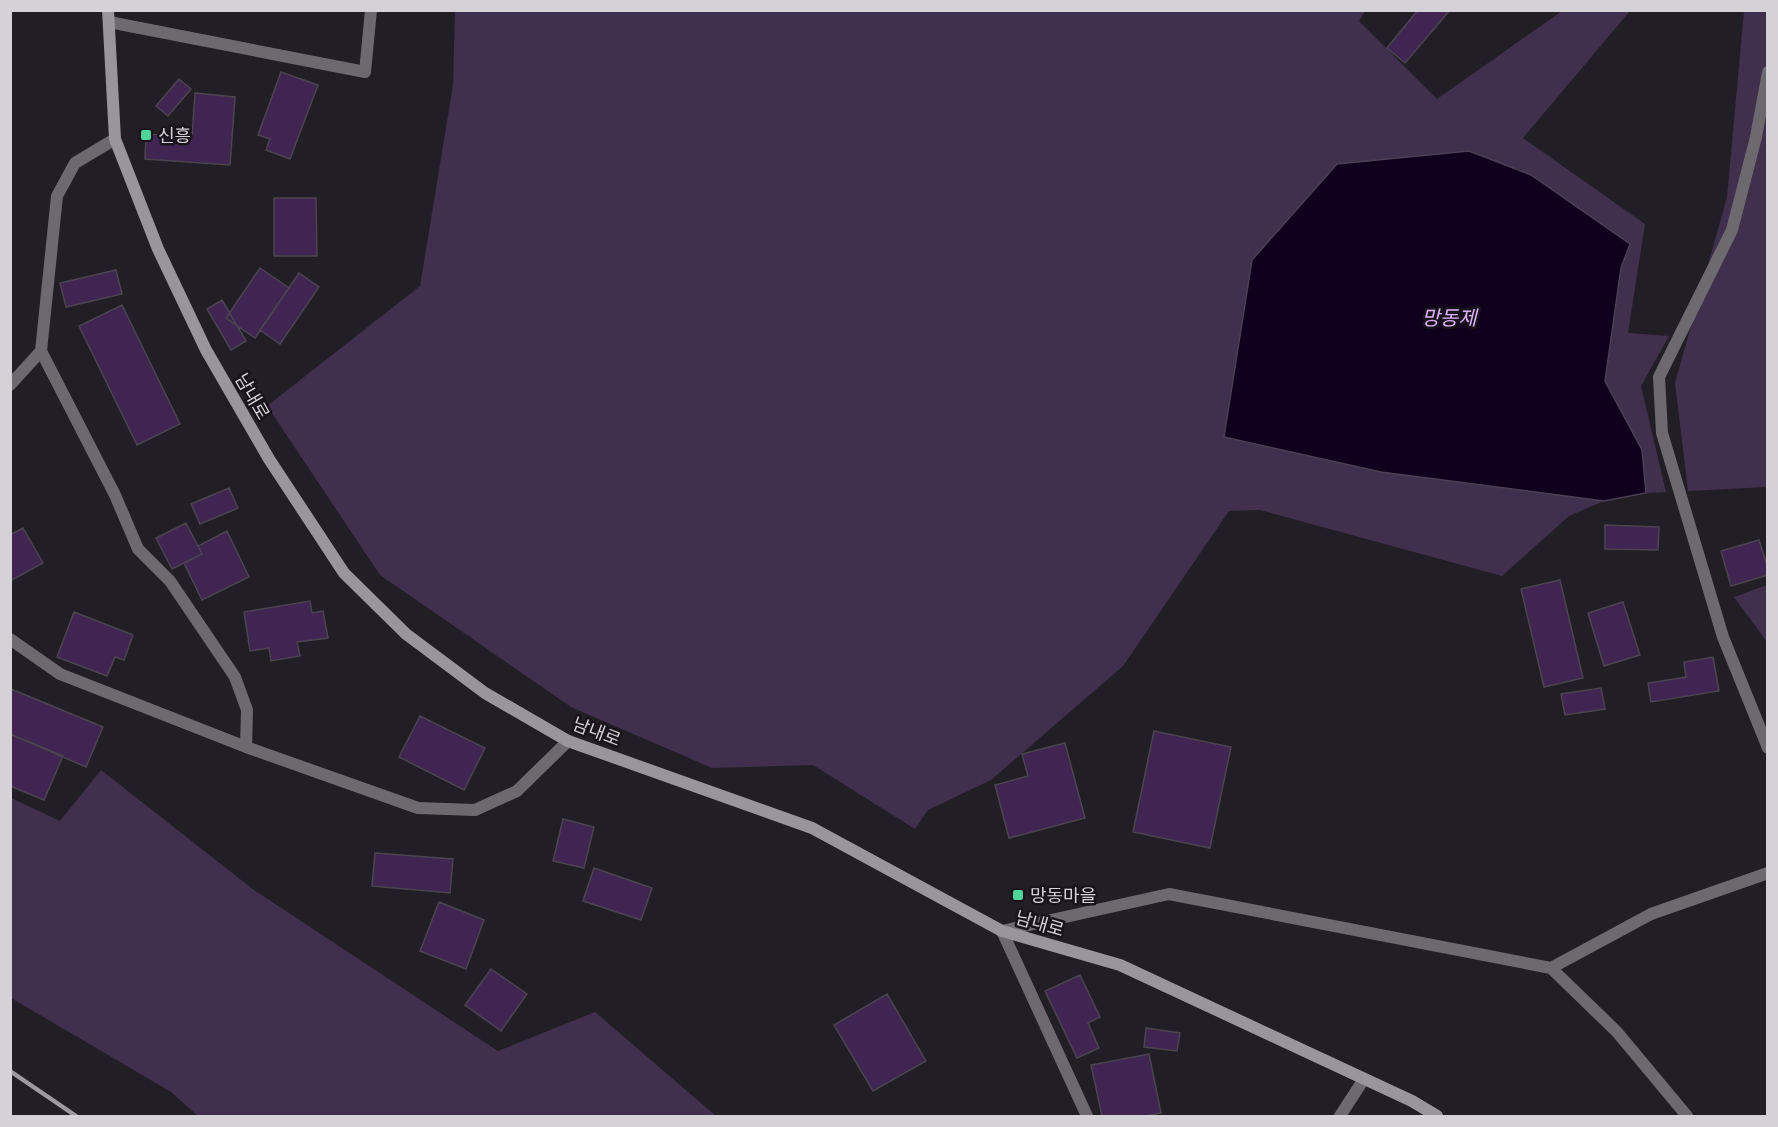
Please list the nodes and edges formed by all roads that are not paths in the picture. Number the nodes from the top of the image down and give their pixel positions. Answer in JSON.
{"nodes":[{"id":1,"x":371,"y":10,"type":"edge"},
{"id":2,"x":108,"y":16,"type":"edge"},
{"id":3,"x":1767,"y":72,"type":"edge"},
{"id":4,"x":115,"y":139,"type":"junction"},
{"id":5,"x":41,"y":351,"type":"junction"},
{"id":6,"x":10,"y":385,"type":"edge"},
{"id":7,"x":10,"y":639,"type":"edge"},
{"id":8,"x":568,"y":741,"type":"junction"},
{"id":9,"x":246,"y":747,"type":"junction"},
{"id":10,"x":1767,"y":748,"type":"edge"},
{"id":11,"x":1767,"y":873,"type":"edge"},
{"id":12,"x":1002,"y":931,"type":"junction"},
{"id":13,"x":1551,"y":968,"type":"junction"},
{"id":14,"x":1364,"y":1079,"type":"junction"},
{"id":15,"x":1087,"y":1116,"type":"edge"},
{"id":16,"x":1340,"y":1116,"type":"edge"},
{"id":17,"x":1437,"y":1116,"type":"edge"},
{"id":18,"x":1687,"y":1116,"type":"edge"}],
"edges":[{"from":1,"to":2,"type":"street"},
{"from":2,"to":4,"type":"street","name":"남내로"},
{"from":3,"to":10,"type":"street"},
{"from":4,"to":5,"type":"street"},
{"from":4,"to":8,"type":"street","name":"남내로"},
{"from":5,"to":6,"type":"street"},
{"from":5,"to":9,"type":"street"},
{"from":7,"to":9,"type":"street"},
{"from":8,"to":9,"type":"street"},
{"from":8,"to":12,"type":"street","name":"남내로"},
{"from":11,"to":13,"type":"street"},
{"from":12,"to":13,"type":"street"},
{"from":12,"to":14,"type":"street","name":"남내로"},
{"from":12,"to":15,"type":"street"},
{"from":13,"to":18,"type":"street"},
{"from":14,"to":16,"type":"street"},
{"from":14,"to":17,"type":"street","name":"남내로"}]}
